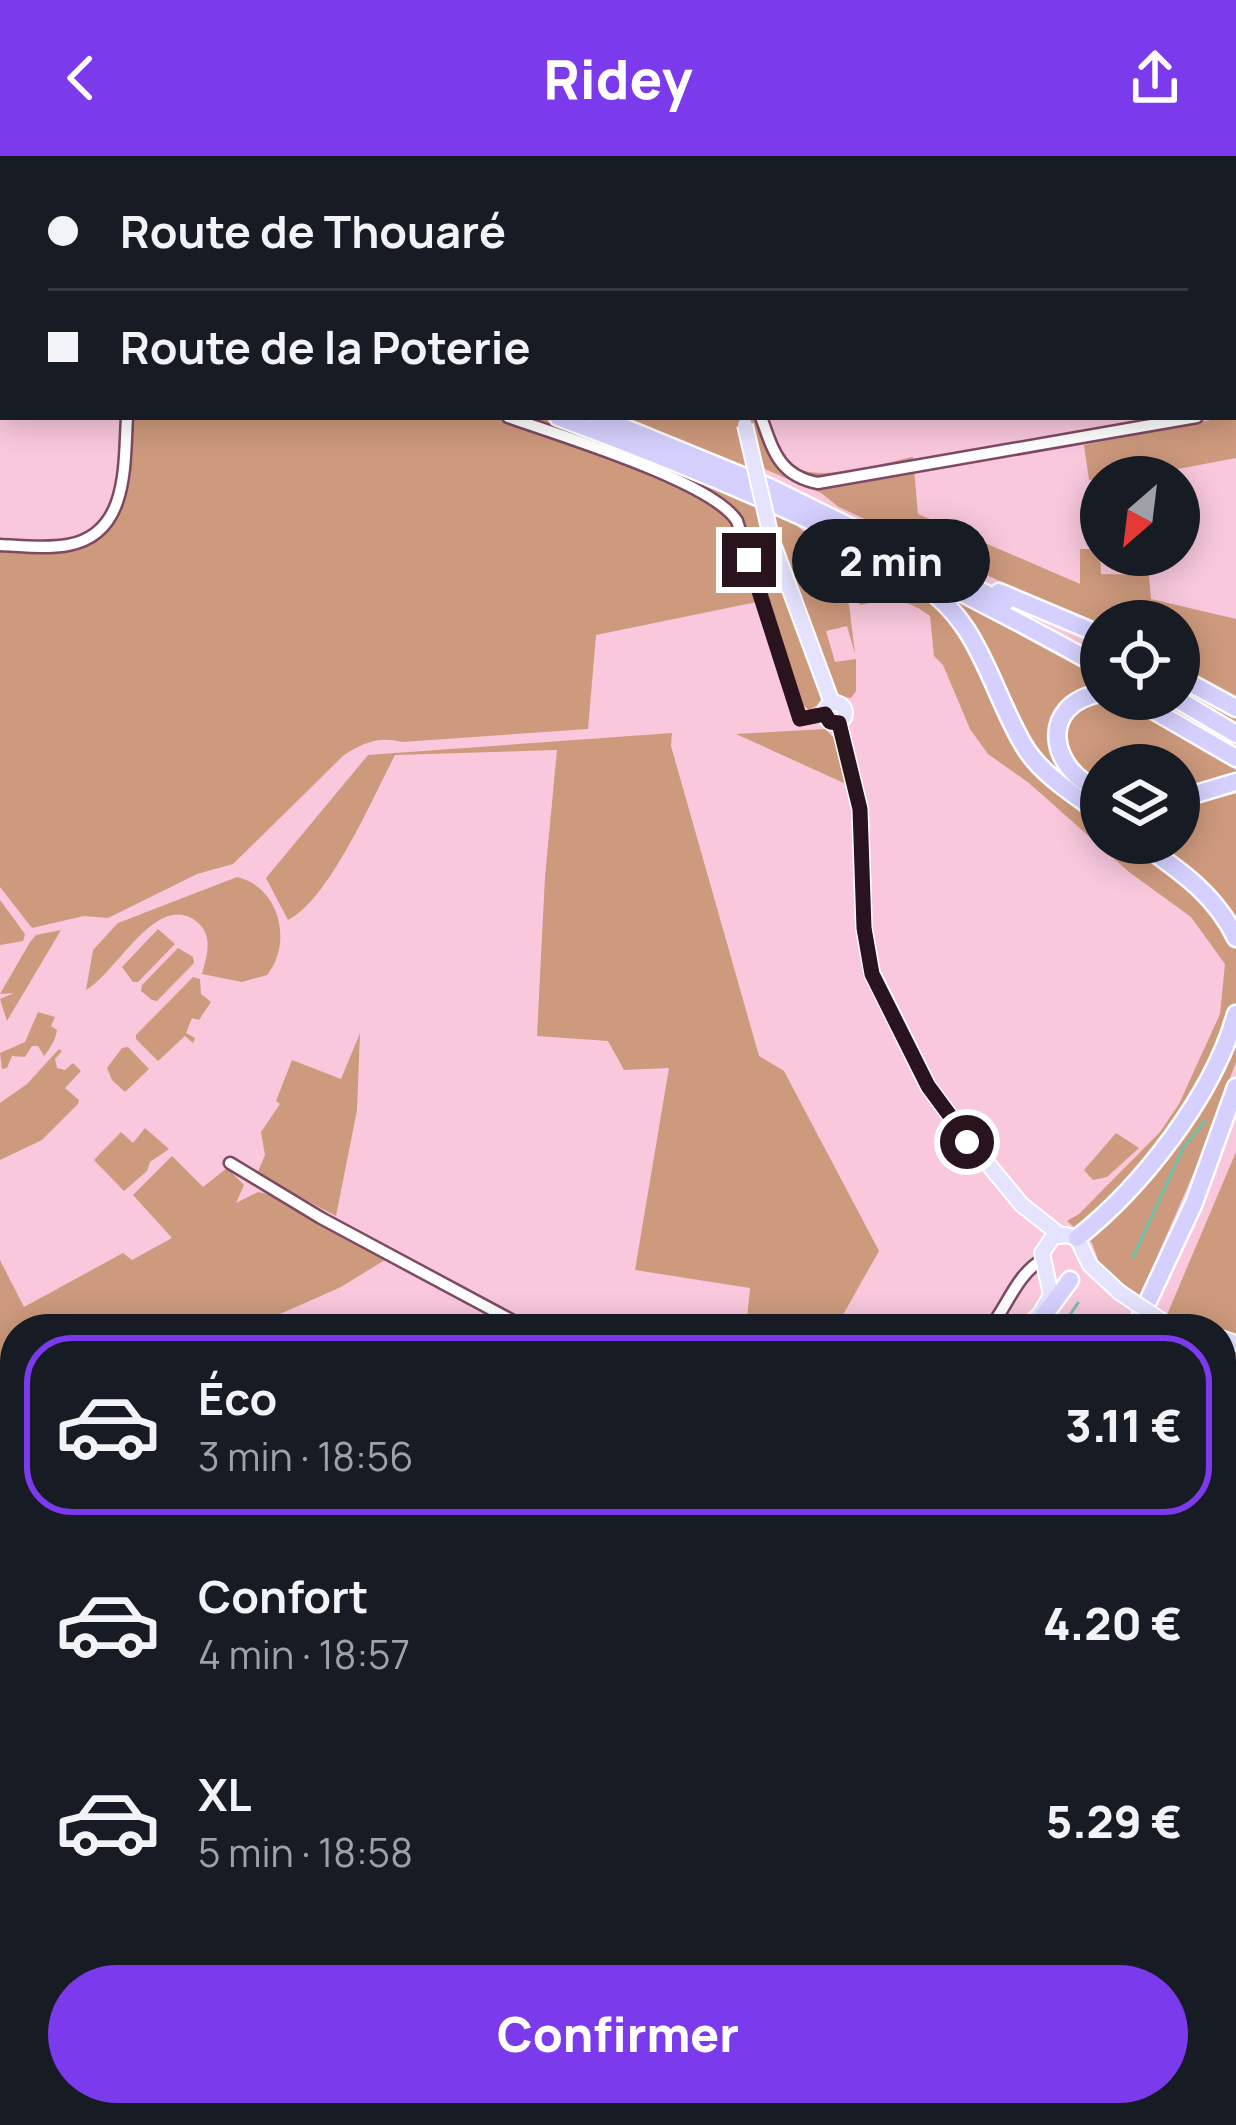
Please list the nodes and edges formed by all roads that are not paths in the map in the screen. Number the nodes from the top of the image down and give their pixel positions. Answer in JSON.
{"nodes":[{"id":1,"x":127,"y":420,"type":"edge"},
{"id":2,"x":516,"y":420,"type":"edge"},
{"id":3,"x":566,"y":420,"type":"edge"},
{"id":4,"x":605,"y":420,"type":"edge"},
{"id":5,"x":762,"y":420,"type":"edge"},
{"id":6,"x":1180,"y":420,"type":"edge"},
{"id":7,"x":743,"y":421,"type":"edge"},
{"id":8,"x":0,"y":545,"type":"edge"},
{"id":9,"x":867,"y":548,"type":"junction"},
{"id":10,"x":980,"y":590,"type":"junction"},
{"id":11,"x":1080,"y":626,"type":"edge"},
{"id":12,"x":1080,"y":644,"type":"edge"},
{"id":13,"x":1080,"y":656,"type":"edge"},
{"id":14,"x":1200,"y":688,"type":"edge"},
{"id":15,"x":1080,"y":701,"type":"edge"},
{"id":16,"x":1236,"y":708,"type":"edge"},
{"id":17,"x":828,"y":709,"type":"junction"},
{"id":18,"x":1200,"y":712,"type":"edge"},
{"id":19,"x":1170,"y":720,"type":"edge"},
{"id":20,"x":1192,"y":720,"type":"edge"},
{"id":21,"x":1020,"y":733,"type":"junction"},
{"id":22,"x":1236,"y":734,"type":"edge"},
{"id":23,"x":1236,"y":746,"type":"edge"},
{"id":24,"x":1236,"y":758,"type":"edge"},
{"id":25,"x":1080,"y":782,"type":"edge"},
{"id":26,"x":1080,"y":785,"type":"edge"},
{"id":27,"x":1236,"y":786,"type":"edge"},
{"id":28,"x":1200,"y":796,"type":"edge"},
{"id":29,"x":1080,"y":798,"type":"edge"},
{"id":30,"x":1171,"y":864,"type":"edge"},
{"id":31,"x":1236,"y":938,"type":"edge"},
{"id":32,"x":1236,"y":1014,"type":"edge"},
{"id":33,"x":1236,"y":1087,"type":"edge"},
{"id":34,"x":1236,"y":1118,"type":"edge"},
{"id":35,"x":230,"y":1163,"type":"dead end"},
{"id":36,"x":1022,"y":1204,"type":"junction"},
{"id":37,"x":1068,"y":1237,"type":"junction"},
{"id":38,"x":1087,"y":1258,"type":"junction"},
{"id":39,"x":1044,"y":1260,"type":"junction"},
{"id":40,"x":1072,"y":1279,"type":"junction"},
{"id":41,"x":1112,"y":1287,"type":"junction"},
{"id":42,"x":500,"y":1314,"type":"edge"},
{"id":43,"x":1000,"y":1314,"type":"edge"},
{"id":44,"x":1037,"y":1314,"type":"edge"},
{"id":45,"x":1045,"y":1314,"type":"edge"},
{"id":46,"x":1146,"y":1314,"type":"edge"},
{"id":47,"x":1146,"y":1314,"type":"edge"},
{"id":48,"x":1152,"y":1314,"type":"edge"}],
"edges":[{"from":1,"to":8,"type":"street"},
{"from":2,"to":17,"type":"street"},
{"from":3,"to":9,"type":"highway"},
{"from":4,"to":10,"type":"highway"},
{"from":5,"to":6,"type":"street"},
{"from":7,"to":17,"type":"main road","bridge":true},
{"from":9,"to":13,"type":"highway"},
{"from":9,"to":21,"type":"highway"},
{"from":10,"to":11,"type":"highway"},
{"from":10,"to":12,"type":"highway"},
{"from":14,"to":16,"type":"highway"},
{"from":15,"to":25,"type":"highway"},
{"from":17,"to":36,"type":"main road"},
{"from":18,"to":22,"type":"highway"},
{"from":19,"to":24,"type":"highway"},
{"from":20,"to":23,"type":"highway"},
{"from":21,"to":26,"type":"highway"},
{"from":21,"to":29,"type":"highway"},
{"from":27,"to":28,"type":"highway"},
{"from":30,"to":31,"type":"highway"},
{"from":32,"to":37,"type":"highway"},
{"from":33,"to":46,"type":"highway"},
{"from":34,"to":47,"type":"highway"},
{"from":35,"to":42,"type":"street"},
{"from":36,"to":37,"type":"main road"},
{"from":36,"to":39,"type":"main road"},
{"from":37,"to":38,"type":"main road"},
{"from":37,"to":39,"type":"main road"},
{"from":38,"to":40,"type":"main road"},
{"from":38,"to":41,"type":"main road"},
{"from":39,"to":40,"type":"main road"},
{"from":39,"to":43,"type":"street"},
{"from":39,"to":44,"type":"main road"},
{"from":40,"to":41,"type":"main road"},
{"from":40,"to":45,"type":"highway"},
{"from":41,"to":48,"type":"main road","bridge":true}]}
